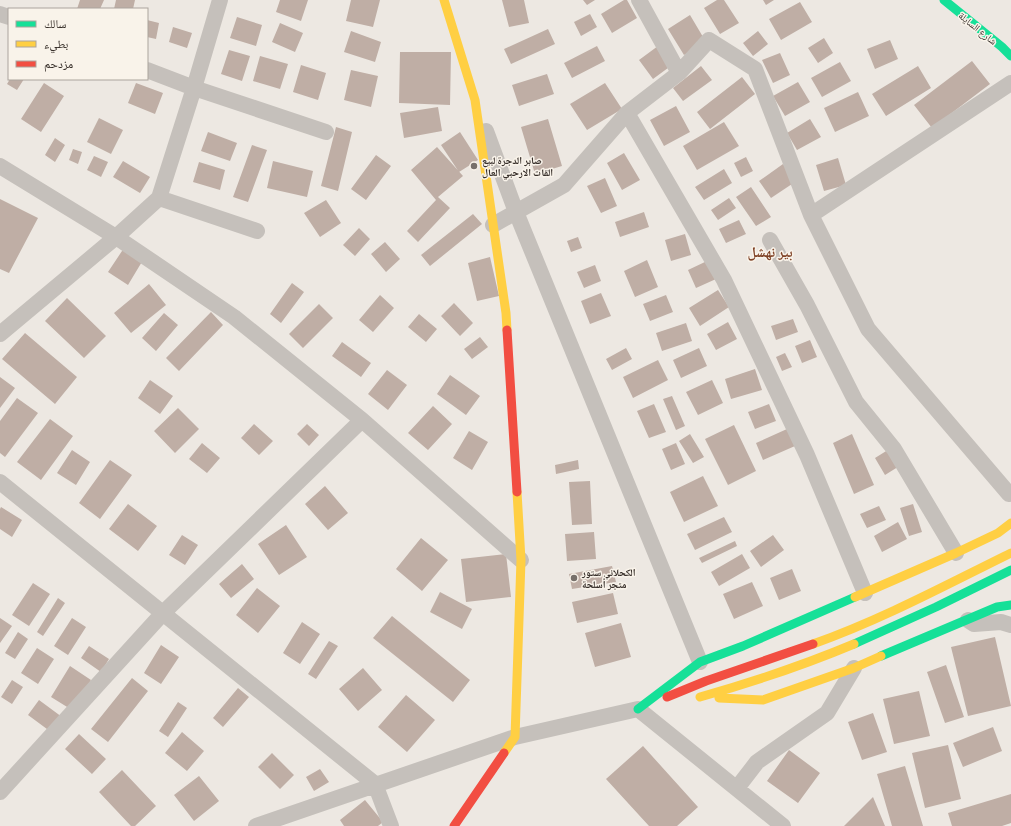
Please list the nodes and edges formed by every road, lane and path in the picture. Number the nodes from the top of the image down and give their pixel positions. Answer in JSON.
{"nodes":[{"id":1,"x":220,"y":0,"type":"edge"},
{"id":2,"x":444,"y":0,"type":"edge"},
{"id":3,"x":639,"y":0,"type":"edge"},
{"id":4,"x":944,"y":0,"type":"edge"},
{"id":5,"x":1011,"y":56,"type":"edge"},
{"id":6,"x":148,"y":70,"type":"edge"},
{"id":7,"x":679,"y":72,"type":"junction"},
{"id":8,"x":1011,"y":84,"type":"edge"},
{"id":9,"x":194,"y":88,"type":"junction"},
{"id":10,"x":475,"y":100,"type":"junction"},
{"id":11,"x":627,"y":113,"type":"junction"},
{"id":12,"x":326,"y":132,"type":"dead end"},
{"id":13,"x":0,"y":166,"type":"edge"},
{"id":14,"x":159,"y":198,"type":"junction"},
{"id":15,"x":516,"y":212,"type":"junction"},
{"id":16,"x":811,"y":215,"type":"junction"},
{"id":17,"x":493,"y":225,"type":"junction"},
{"id":18,"x":257,"y":231,"type":"dead end"},
{"id":19,"x":116,"y":237,"type":"junction"},
{"id":20,"x":770,"y":240,"type":"dead end"},
{"id":21,"x":0,"y":334,"type":"edge"},
{"id":22,"x":362,"y":420,"type":"junction"},
{"id":23,"x":0,"y":482,"type":"edge"},
{"id":24,"x":1009,"y":494,"type":"dead end"},
{"id":25,"x":1011,"y":523,"type":"edge"},
{"id":26,"x":956,"y":553,"type":"junction"},
{"id":27,"x":1011,"y":553,"type":"edge"},
{"id":28,"x":521,"y":560,"type":"junction"},
{"id":29,"x":1011,"y":570,"type":"edge"},
{"id":30,"x":865,"y":593,"type":"junction"},
{"id":31,"x":1011,"y":605,"type":"edge"},
{"id":32,"x":163,"y":613,"type":"junction"},
{"id":33,"x":968,"y":620,"type":"junction"},
{"id":34,"x":1011,"y":625,"type":"edge"},
{"id":35,"x":700,"y":662,"type":"junction"},
{"id":36,"x":854,"y":668,"type":"junction"},
{"id":37,"x":702,"y":697,"type":"junction"},
{"id":38,"x":638,"y":709,"type":"junction"},
{"id":39,"x":515,"y":737,"type":"junction"},
{"id":40,"x":375,"y":784,"type":"junction"},
{"id":41,"x":737,"y":788,"type":"junction"},
{"id":42,"x":0,"y":792,"type":"edge"},
{"id":43,"x":256,"y":826,"type":"edge"},
{"id":44,"x":391,"y":826,"type":"edge"},
{"id":45,"x":454,"y":826,"type":"edge"},
{"id":46,"x":783,"y":826,"type":"edge"}],
"edges":[{"from":1,"to":9,"type":"street"},
{"from":2,"to":10,"type":"street"},
{"from":3,"to":7,"type":"street"},
{"from":4,"to":5,"type":"street","name":"شارع السايلة"},
{"from":6,"to":9,"type":"street"},
{"from":7,"to":11,"type":"street"},
{"from":7,"to":16,"type":"street"},
{"from":8,"to":16,"type":"street"},
{"from":9,"to":12,"type":"street"},
{"from":9,"to":14,"type":"street"},
{"from":10,"to":15,"type":"street"},
{"from":10,"to":17,"type":"street"},
{"from":11,"to":15,"type":"street"},
{"from":11,"to":30,"type":"street"},
{"from":13,"to":19,"type":"street"},
{"from":14,"to":18,"type":"street"},
{"from":14,"to":19,"type":"street"},
{"from":15,"to":17,"type":"street"},
{"from":15,"to":35,"type":"street"},
{"from":16,"to":24,"type":"street"},
{"from":17,"to":28,"type":"street"},
{"from":19,"to":21,"type":"street"},
{"from":19,"to":22,"type":"street"},
{"from":20,"to":26,"type":"street"},
{"from":22,"to":28,"type":"street"},
{"from":22,"to":32,"type":"street"},
{"from":23,"to":32,"type":"street"},
{"from":25,"to":26,"type":"street"},
{"from":26,"to":30,"type":"street"},
{"from":27,"to":38,"type":"street"},
{"from":28,"to":39,"type":"street"},
{"from":29,"to":37,"type":"street"},
{"from":30,"to":35,"type":"street"},
{"from":31,"to":33,"type":"street"},
{"from":32,"to":40,"type":"street"},
{"from":32,"to":42,"type":"street"},
{"from":33,"to":34,"type":"street"},
{"from":33,"to":36,"type":"street"},
{"from":35,"to":38,"type":"street"},
{"from":36,"to":37,"type":"street"},
{"from":36,"to":41,"type":"street"},
{"from":37,"to":38,"type":"street"},
{"from":38,"to":39,"type":"street"},
{"from":38,"to":41,"type":"street"},
{"from":39,"to":40,"type":"street"},
{"from":39,"to":45,"type":"street"},
{"from":40,"to":43,"type":"street"},
{"from":40,"to":44,"type":"street"},
{"from":41,"to":46,"type":"street"}]}
